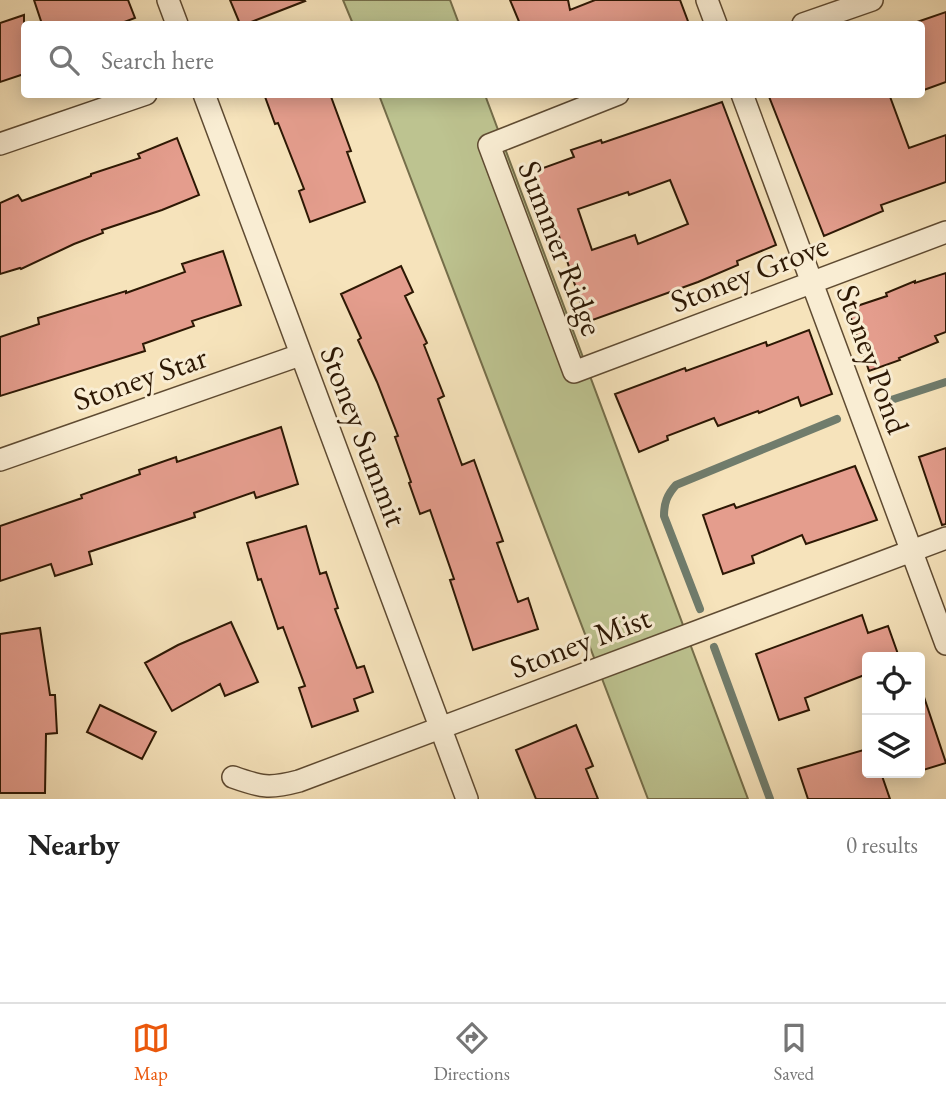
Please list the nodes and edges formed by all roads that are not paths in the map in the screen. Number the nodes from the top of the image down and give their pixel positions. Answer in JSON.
{"nodes":[{"id":1,"x":168,"y":0,"type":"edge"},
{"id":2,"x":707,"y":0,"type":"edge"},
{"id":3,"x":872,"y":0,"type":"edge"},
{"id":4,"x":176,"y":21,"type":"edge"},
{"id":5,"x":715,"y":21,"type":"edge"},
{"id":6,"x":812,"y":21,"type":"edge"},
{"id":7,"x":134,"y":98,"type":"edge"},
{"id":8,"x":205,"y":98,"type":"edge"},
{"id":9,"x":608,"y":98,"type":"edge"},
{"id":10,"x":742,"y":98,"type":"edge"},
{"id":11,"x":0,"y":144,"type":"edge"},
{"id":12,"x":946,"y":232,"type":"edge"},
{"id":13,"x":811,"y":283,"type":"junction"},
{"id":14,"x":300,"y":355,"type":"junction"},
{"id":15,"x":574,"y":372,"type":"joint"},
{"id":16,"x":0,"y":460,"type":"edge"},
{"id":17,"x":946,"y":538,"type":"edge"},
{"id":18,"x":912,"y":551,"type":"junction"},
{"id":19,"x":946,"y":644,"type":"edge"},
{"id":20,"x":440,"y":729,"type":"junction"},
{"id":21,"x":233,"y":777,"type":"dead end"},
{"id":22,"x":467,"y":799,"type":"edge"}],
"edges":[{"from":1,"to":4,"type":"street"},
{"from":2,"to":5,"type":"street"},
{"from":3,"to":6,"type":"street"},
{"from":7,"to":11,"type":"street"},
{"from":8,"to":14,"type":"street","name":"Stoney Summit"},
{"from":9,"to":15,"type":"street","name":"Summer Ridge"},
{"from":10,"to":13,"type":"street","name":"Stoney Pond"},
{"from":12,"to":13,"type":"street","name":"Stoney Grove"},
{"from":13,"to":15,"type":"street","name":"Stoney Grove"},
{"from":13,"to":18,"type":"street","name":"Stoney Pond"},
{"from":14,"to":16,"type":"street","name":"Stoney Star"},
{"from":14,"to":20,"type":"street","name":"Stoney Summit"},
{"from":17,"to":18,"type":"street","name":"Stoney Mist"},
{"from":18,"to":19,"type":"street","name":"Stoney Pond"},
{"from":18,"to":20,"type":"street","name":"Stoney Mist"},
{"from":20,"to":21,"type":"street","name":"Stoney Mist"},
{"from":20,"to":22,"type":"street","name":"Stoney Summit"}]}
